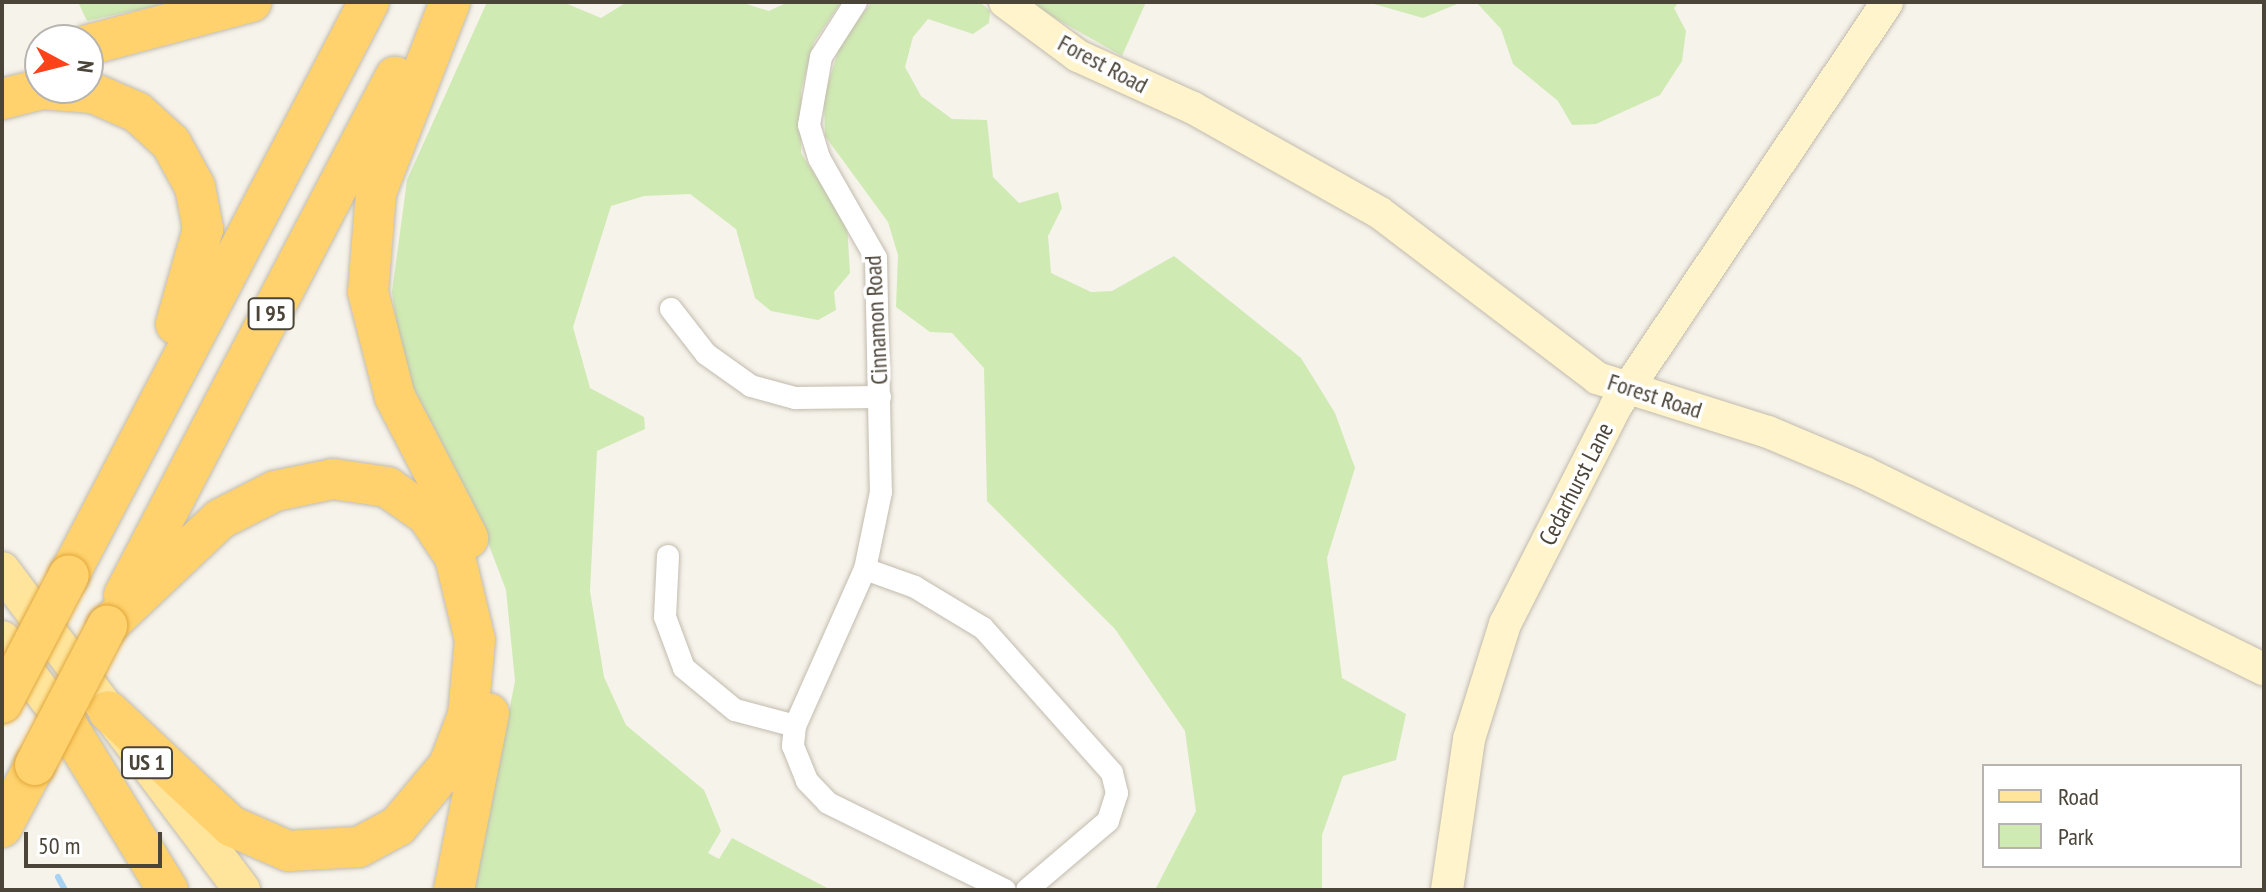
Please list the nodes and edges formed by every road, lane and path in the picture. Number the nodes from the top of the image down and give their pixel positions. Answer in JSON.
{"nodes":[{"id":1,"x":251,"y":2,"type":"edge"},
{"id":2,"x":369,"y":2,"type":"edge"},
{"id":3,"x":434,"y":2,"type":"edge"},
{"id":4,"x":450,"y":2,"type":"edge"},
{"id":5,"x":856,"y":2,"type":"edge"},
{"id":6,"x":1005,"y":2,"type":"edge"},
{"id":7,"x":1887,"y":2,"type":"edge"},
{"id":8,"x":104,"y":41,"type":"edge"},
{"id":9,"x":24,"y":66,"type":"edge"},
{"id":10,"x":2,"y":76,"type":"edge"},
{"id":11,"x":2,"y":99,"type":"edge"},
{"id":12,"x":671,"y":309,"type":"dead end"},
{"id":13,"x":1627,"y":389,"type":"junction"},
{"id":14,"x":880,"y":397,"type":"junction"},
{"id":15,"x":93,"y":529,"type":"junction"},
{"id":16,"x":668,"y":556,"type":"dead end"},
{"id":17,"x":865,"y":569,"type":"junction"},
{"id":18,"x":2,"y":570,"type":"edge"},
{"id":19,"x":107,"y":626,"type":"junction"},
{"id":20,"x":2,"y":639,"type":"edge"},
{"id":21,"x":2264,"y":669,"type":"edge"},
{"id":22,"x":2,"y":703,"type":"edge"},
{"id":23,"x":108,"y":711,"type":"junction"},
{"id":24,"x":65,"y":722,"type":"junction"},
{"id":25,"x":795,"y":726,"type":"junction"},
{"id":26,"x":28,"y":778,"type":"junction"},
{"id":27,"x":2,"y":827,"type":"edge"},
{"id":28,"x":2,"y":846,"type":"edge"},
{"id":29,"x":168,"y":890,"type":"edge"},
{"id":30,"x":190,"y":890,"type":"edge"},
{"id":31,"x":242,"y":890,"type":"edge"},
{"id":32,"x":454,"y":890,"type":"edge"},
{"id":33,"x":1005,"y":890,"type":"edge"},
{"id":34,"x":1027,"y":890,"type":"edge"},
{"id":35,"x":1447,"y":890,"type":"edge"}],
"edges":[{"from":1,"to":8,"type":"highway"},
{"from":2,"to":15,"type":"highway","number":"I 95"},
{"from":3,"to":19,"type":"highway","number":"I 95"},
{"from":4,"to":32,"type":"highway"},
{"from":5,"to":14,"type":"street","name":"Cinnamon Road"},
{"from":6,"to":13,"type":"main road","name":"Forest Road"},
{"from":7,"to":13,"type":"main road","name":"Cedarhurst Lane"},
{"from":9,"to":10,"type":"highway"},
{"from":11,"to":15,"type":"highway"},
{"from":12,"to":14,"type":"street"},
{"from":13,"to":21,"type":"main road","name":"Forest Road"},
{"from":13,"to":35,"type":"main road","name":"Cedarhurst Lane"},
{"from":14,"to":17,"type":"street","name":"Cinnamon Road"},
{"from":15,"to":22,"type":"highway","number":"I 95","bridge":true},
{"from":16,"to":25,"type":"street"},
{"from":17,"to":25,"type":"street","name":"Cinnamon Road"},
{"from":17,"to":34,"type":"street"},
{"from":18,"to":23,"type":"main road","number":"US 1"},
{"from":19,"to":23,"type":"highway"},
{"from":19,"to":26,"type":"highway","number":"I 95","bridge":true},
{"from":20,"to":24,"type":"main road","number":"US 1"},
{"from":23,"to":31,"type":"main road","number":"US 1"},
{"from":24,"to":29,"type":"highway"},
{"from":24,"to":30,"type":"main road","number":"US 1"},
{"from":25,"to":33,"type":"street"},
{"from":26,"to":27,"type":"highway","number":"I 95"},
{"from":26,"to":28,"type":"highway"}]}
